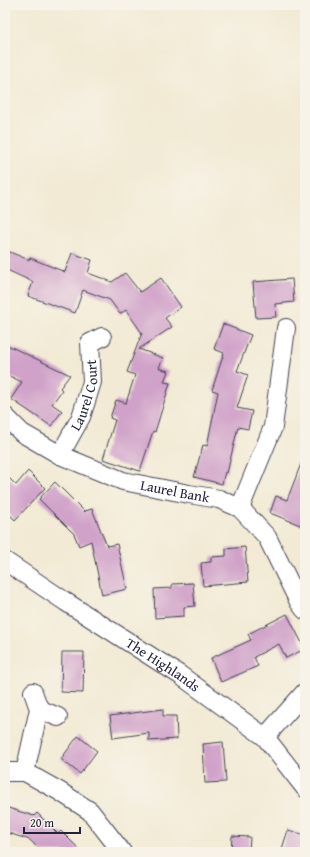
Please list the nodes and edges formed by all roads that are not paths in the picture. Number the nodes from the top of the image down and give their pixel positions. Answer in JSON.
{"nodes":[{"id":1,"x":286,"y":328,"type":"dead end"},
{"id":2,"x":102,"y":337,"type":"dead end"},
{"id":3,"x":5,"y":416,"type":"edge"},
{"id":4,"x":60,"y":456,"type":"junction"},
{"id":5,"x":240,"y":508,"type":"junction"},
{"id":6,"x":5,"y":561,"type":"edge"},
{"id":7,"x":305,"y":610,"type":"edge"},
{"id":8,"x":305,"y":692,"type":"edge"},
{"id":9,"x":58,"y":717,"type":"dead end"},
{"id":10,"x":265,"y":737,"type":"junction"},
{"id":11,"x":5,"y":772,"type":"edge"},
{"id":12,"x":25,"y":772,"type":"junction"},
{"id":13,"x":305,"y":788,"type":"edge"},
{"id":14,"x":122,"y":852,"type":"edge"}],
"edges":[{"from":1,"to":5,"type":"street"},
{"from":2,"to":4,"type":"street","name":"Laurel Court"},
{"from":3,"to":4,"type":"street","name":"Laurel Bank"},
{"from":4,"to":5,"type":"street","name":"Laurel Bank"},
{"from":5,"to":7,"type":"street","name":"Laurel Bank"},
{"from":6,"to":10,"type":"street","name":"The Highlands"},
{"from":8,"to":10,"type":"street"},
{"from":9,"to":12,"type":"street"},
{"from":10,"to":13,"type":"street","name":"The Highlands"},
{"from":11,"to":12,"type":"street"},
{"from":12,"to":14,"type":"street"}]}
